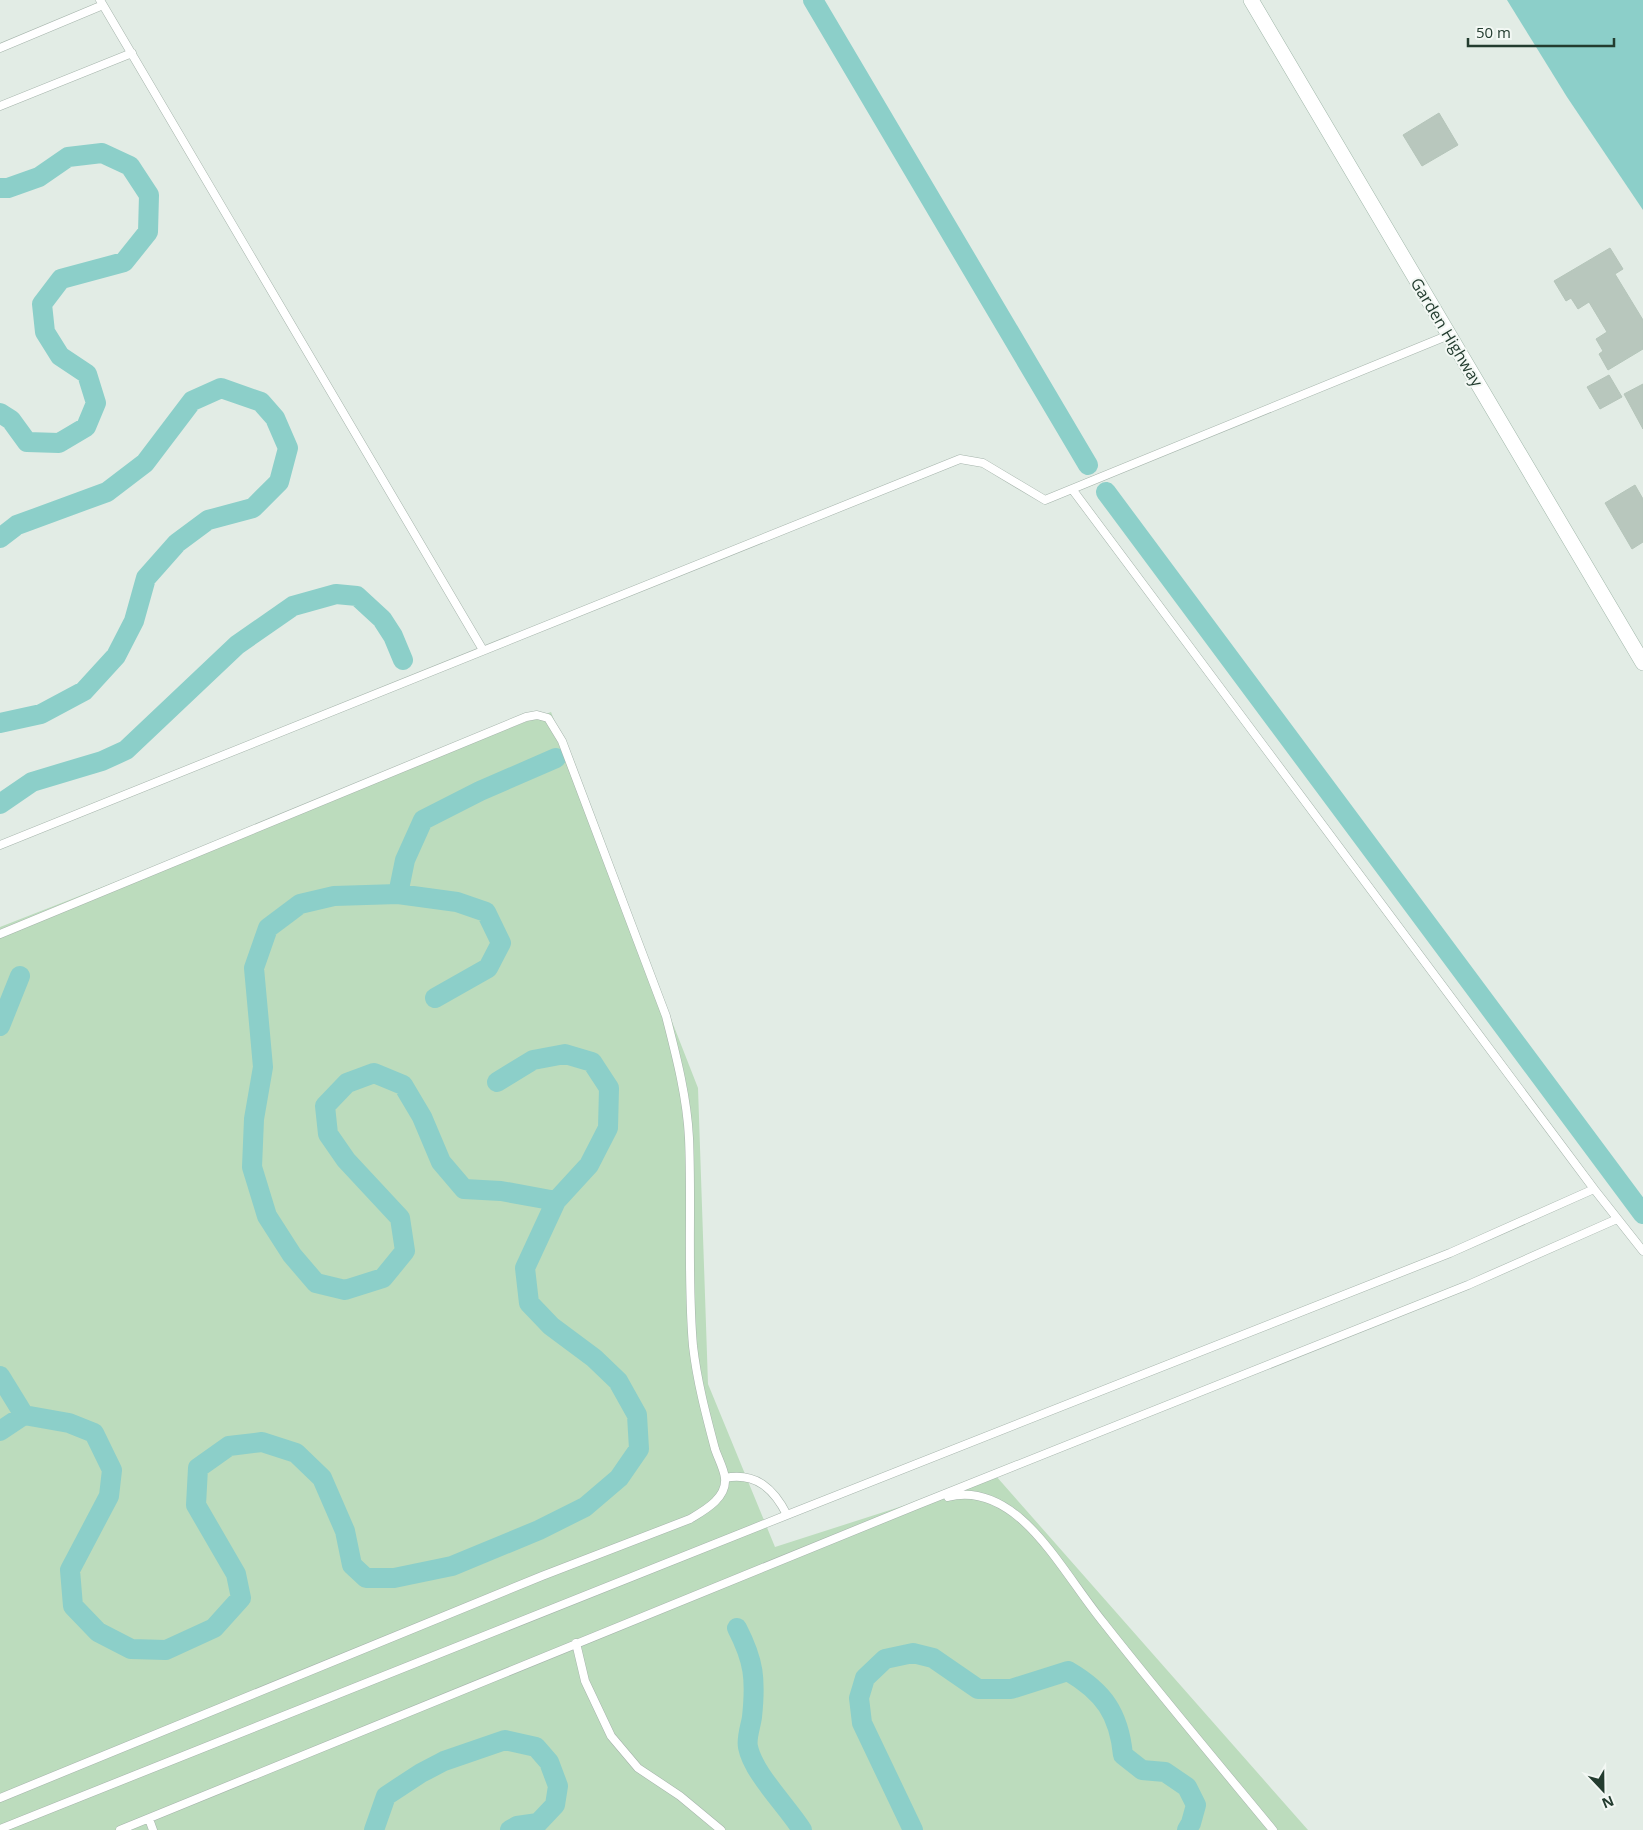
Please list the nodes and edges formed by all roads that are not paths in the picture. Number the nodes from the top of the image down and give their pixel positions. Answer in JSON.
{"nodes":[{"id":1,"x":1251,"y":0,"type":"edge"},
{"id":2,"x":101,"y":3,"type":"edge"},
{"id":3,"x":0,"y":48,"type":"edge"},
{"id":4,"x":132,"y":53,"type":"junction"},
{"id":5,"x":0,"y":106,"type":"edge"},
{"id":6,"x":1449,"y":335,"type":"junction"},
{"id":7,"x":1072,"y":489,"type":"junction"},
{"id":8,"x":483,"y":650,"type":"junction"},
{"id":9,"x":1643,"y":663,"type":"edge"},
{"id":10,"x":0,"y":845,"type":"edge"},
{"id":11,"x":0,"y":934,"type":"edge"},
{"id":12,"x":1594,"y":1189,"type":"junction"},
{"id":13,"x":1617,"y":1219,"type":"junction"},
{"id":14,"x":1643,"y":1251,"type":"edge"},
{"id":15,"x":725,"y":1478,"type":"junction"},
{"id":16,"x":917,"y":1505,"type":"junction"},
{"id":17,"x":787,"y":1515,"type":"junction"},
{"id":18,"x":576,"y":1643,"type":"junction"},
{"id":19,"x":0,"y":1798,"type":"edge"},
{"id":20,"x":148,"y":1819,"type":"junction"},
{"id":21,"x":0,"y":1829,"type":"edge"},
{"id":22,"x":120,"y":1830,"type":"edge"},
{"id":23,"x":153,"y":1830,"type":"edge"},
{"id":24,"x":721,"y":1830,"type":"edge"},
{"id":25,"x":1273,"y":1830,"type":"edge"}],
"edges":[{"from":1,"to":6,"type":"main road","name":"Garden Highway"},
{"from":2,"to":3,"type":"lane"},
{"from":2,"to":4,"type":"lane"},
{"from":4,"to":5,"type":"lane"},
{"from":4,"to":8,"type":"lane"},
{"from":6,"to":7,"type":"lane"},
{"from":6,"to":9,"type":"main road","name":"Garden Highway"},
{"from":7,"to":8,"type":"lane"},
{"from":7,"to":12,"type":"lane"},
{"from":8,"to":10,"type":"lane"},
{"from":11,"to":15,"type":"lane"},
{"from":12,"to":13,"type":"lane"},
{"from":12,"to":17,"type":"lane"},
{"from":13,"to":14,"type":"lane"},
{"from":13,"to":16,"type":"lane"},
{"from":15,"to":17,"type":"lane"},
{"from":15,"to":19,"type":"lane"},
{"from":16,"to":18,"type":"lane"},
{"from":16,"to":25,"type":"lane"},
{"from":17,"to":21,"type":"lane"},
{"from":18,"to":20,"type":"lane"},
{"from":18,"to":24,"type":"lane"},
{"from":20,"to":22,"type":"lane"},
{"from":20,"to":23,"type":"lane"}]}
